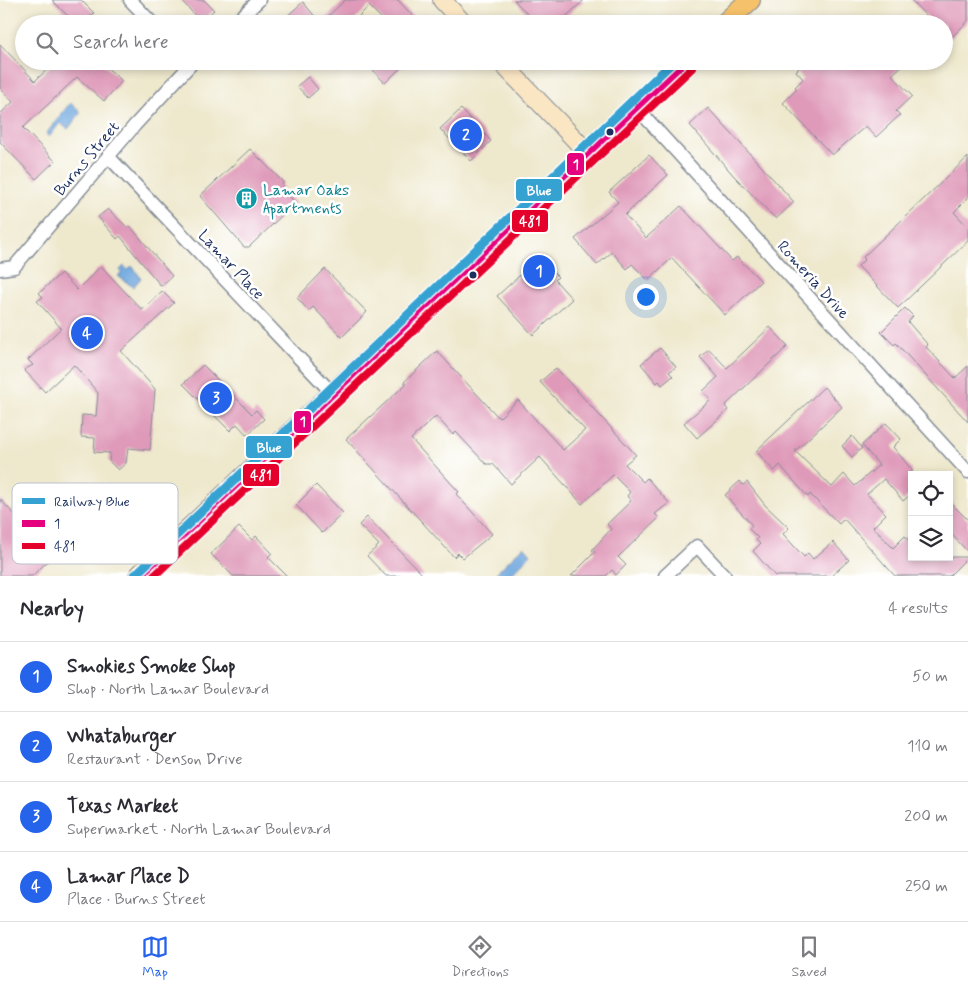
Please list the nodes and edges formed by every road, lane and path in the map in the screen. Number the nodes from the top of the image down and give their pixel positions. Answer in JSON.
{"nodes":[{"id":1,"x":130,"y":0,"type":"edge"},
{"id":2,"x":260,"y":0,"type":"edge"},
{"id":3,"x":442,"y":0,"type":"edge"},
{"id":4,"x":750,"y":0,"type":"edge"},
{"id":5,"x":144,"y":15,"type":"edge"},
{"id":6,"x":244,"y":15,"type":"edge"},
{"id":7,"x":456,"y":15,"type":"edge"},
{"id":8,"x":734,"y":15,"type":"edge"},
{"id":9,"x":184,"y":70,"type":"edge"},
{"id":10,"x":509,"y":70,"type":"edge"},
{"id":11,"x":675,"y":70,"type":"edge"},
{"id":12,"x":636,"y":107,"type":"junction"},
{"id":13,"x":588,"y":153,"type":"junction"},
{"id":14,"x":108,"y":156,"type":"junction"},
{"id":15,"x":0,"y":269,"type":"edge"},
{"id":16,"x":332,"y":394,"type":"junction"},
{"id":17,"x":968,"y":472,"type":"edge"},
{"id":18,"x":178,"y":539,"type":"edge"},
{"id":19,"x":152,"y":564,"type":"edge"},
{"id":20,"x":139,"y":576,"type":"edge"},
{"id":21,"x":665,"y":576,"type":"edge"},
{"id":22,"x":725,"y":576,"type":"edge"}],
"edges":[{"from":1,"to":5,"type":"street"},
{"from":2,"to":6,"type":"street"},
{"from":3,"to":7,"type":"street"},
{"from":4,"to":8,"type":"main road"},
{"from":9,"to":14,"type":"street","name":"Burns Street"},
{"from":10,"to":13,"type":"street"},
{"from":11,"to":12,"type":"main road"},
{"from":12,"to":13,"type":"main road"},
{"from":12,"to":17,"type":"street","name":"Romeria Drive"},
{"from":13,"to":16,"type":"main road"},
{"from":14,"to":15,"type":"street","name":"Burns Street"},
{"from":14,"to":16,"type":"street","name":"Lamar Place"},
{"from":16,"to":18,"type":"main road"},
{"from":19,"to":20,"type":"main road"},
{"from":21,"to":22,"type":"street"}]}
